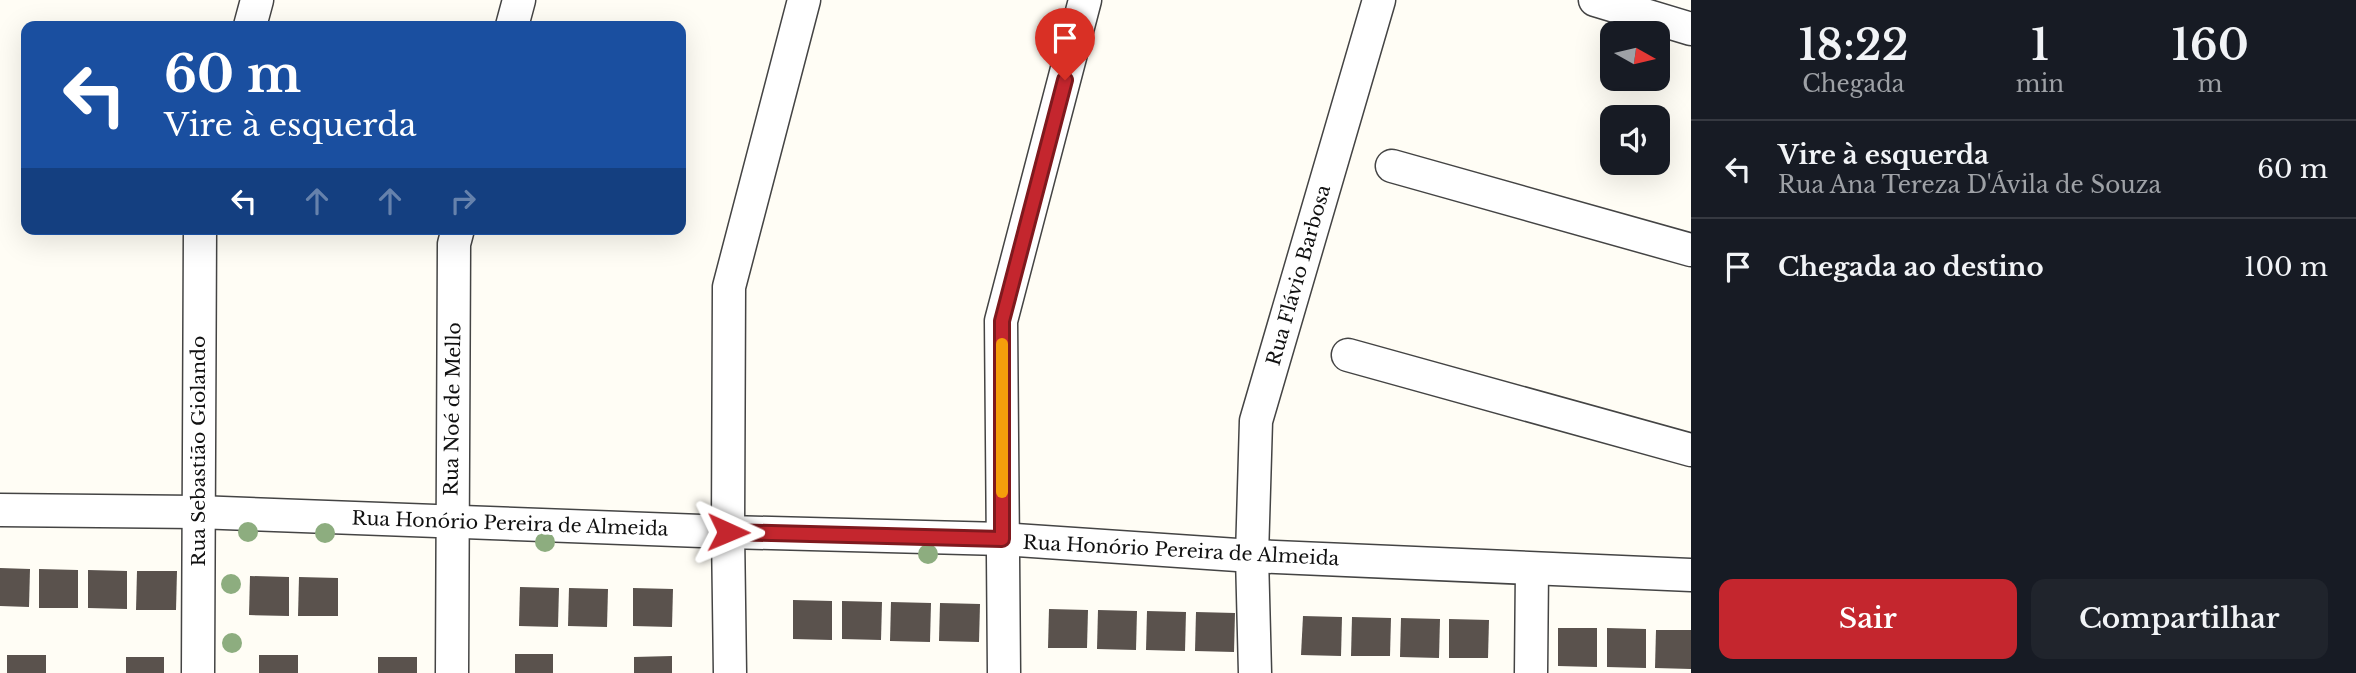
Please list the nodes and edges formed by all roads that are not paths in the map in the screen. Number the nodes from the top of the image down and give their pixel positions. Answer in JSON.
{"nodes":[{"id":1,"x":257,"y":0,"type":"edge"},
{"id":2,"x":519,"y":0,"type":"edge"},
{"id":3,"x":804,"y":0,"type":"edge"},
{"id":4,"x":1086,"y":0,"type":"edge"},
{"id":5,"x":1379,"y":0,"type":"edge"},
{"id":6,"x":1595,"y":0,"type":"edge"},
{"id":7,"x":251,"y":21,"type":"edge"},
{"id":8,"x":513,"y":21,"type":"edge"},
{"id":9,"x":1691,"y":29,"type":"edge"},
{"id":10,"x":1392,"y":166,"type":"dead end"},
{"id":11,"x":200,"y":235,"type":"edge"},
{"id":12,"x":456,"y":235,"type":"edge"},
{"id":13,"x":1691,"y":250,"type":"edge"},
{"id":14,"x":1348,"y":355,"type":"dead end"},
{"id":15,"x":1691,"y":450,"type":"edge"},
{"id":16,"x":0,"y":510,"type":"edge"},
{"id":17,"x":197,"y":512,"type":"junction"},
{"id":18,"x":451,"y":520,"type":"junction"},
{"id":19,"x":728,"y":532,"type":"junction"},
{"id":20,"x":1002,"y":539,"type":"junction"},
{"id":21,"x":1252,"y":556,"type":"junction"},
{"id":22,"x":1532,"y":569,"type":"junction"},
{"id":23,"x":1691,"y":575,"type":"edge"},
{"id":24,"x":198,"y":673,"type":"edge"},
{"id":25,"x":452,"y":673,"type":"edge"},
{"id":26,"x":730,"y":673,"type":"edge"},
{"id":27,"x":1004,"y":673,"type":"edge"},
{"id":28,"x":1255,"y":673,"type":"edge"},
{"id":29,"x":1531,"y":673,"type":"edge"}],
"edges":[{"from":1,"to":7,"type":"street"},
{"from":2,"to":8,"type":"street"},
{"from":3,"to":19,"type":"street"},
{"from":4,"to":20,"type":"street"},
{"from":5,"to":21,"type":"street","name":"Rua Flávio Barbosa"},
{"from":6,"to":9,"type":"street"},
{"from":10,"to":13,"type":"street"},
{"from":11,"to":17,"type":"street","name":"Rua Sebastião Giolando"},
{"from":12,"to":18,"type":"street","name":"Rua Noé de Mello"},
{"from":14,"to":15,"type":"street"},
{"from":16,"to":17,"type":"street","name":"Rua Honório Pereira de Almeida"},
{"from":17,"to":18,"type":"street","name":"Rua Honório Pereira de Almeida"},
{"from":17,"to":24,"type":"street","name":"Rua Sebastião Giolando"},
{"from":18,"to":19,"type":"street","name":"Rua Honório Pereira de Almeida"},
{"from":18,"to":25,"type":"street","name":"Rua Noé de Mello"},
{"from":19,"to":20,"type":"street","name":"Rua Honório Pereira de Almeida"},
{"from":19,"to":26,"type":"street"},
{"from":20,"to":21,"type":"street","name":"Rua Honório Pereira de Almeida"},
{"from":20,"to":27,"type":"street"},
{"from":21,"to":22,"type":"street","name":"Rua Honório Pereira de Almeida"},
{"from":21,"to":28,"type":"street","name":"Rua Flávio Barbosa"},
{"from":22,"to":23,"type":"street","name":"Rua Honório Pereira de Almeida"},
{"from":22,"to":29,"type":"street"}]}
